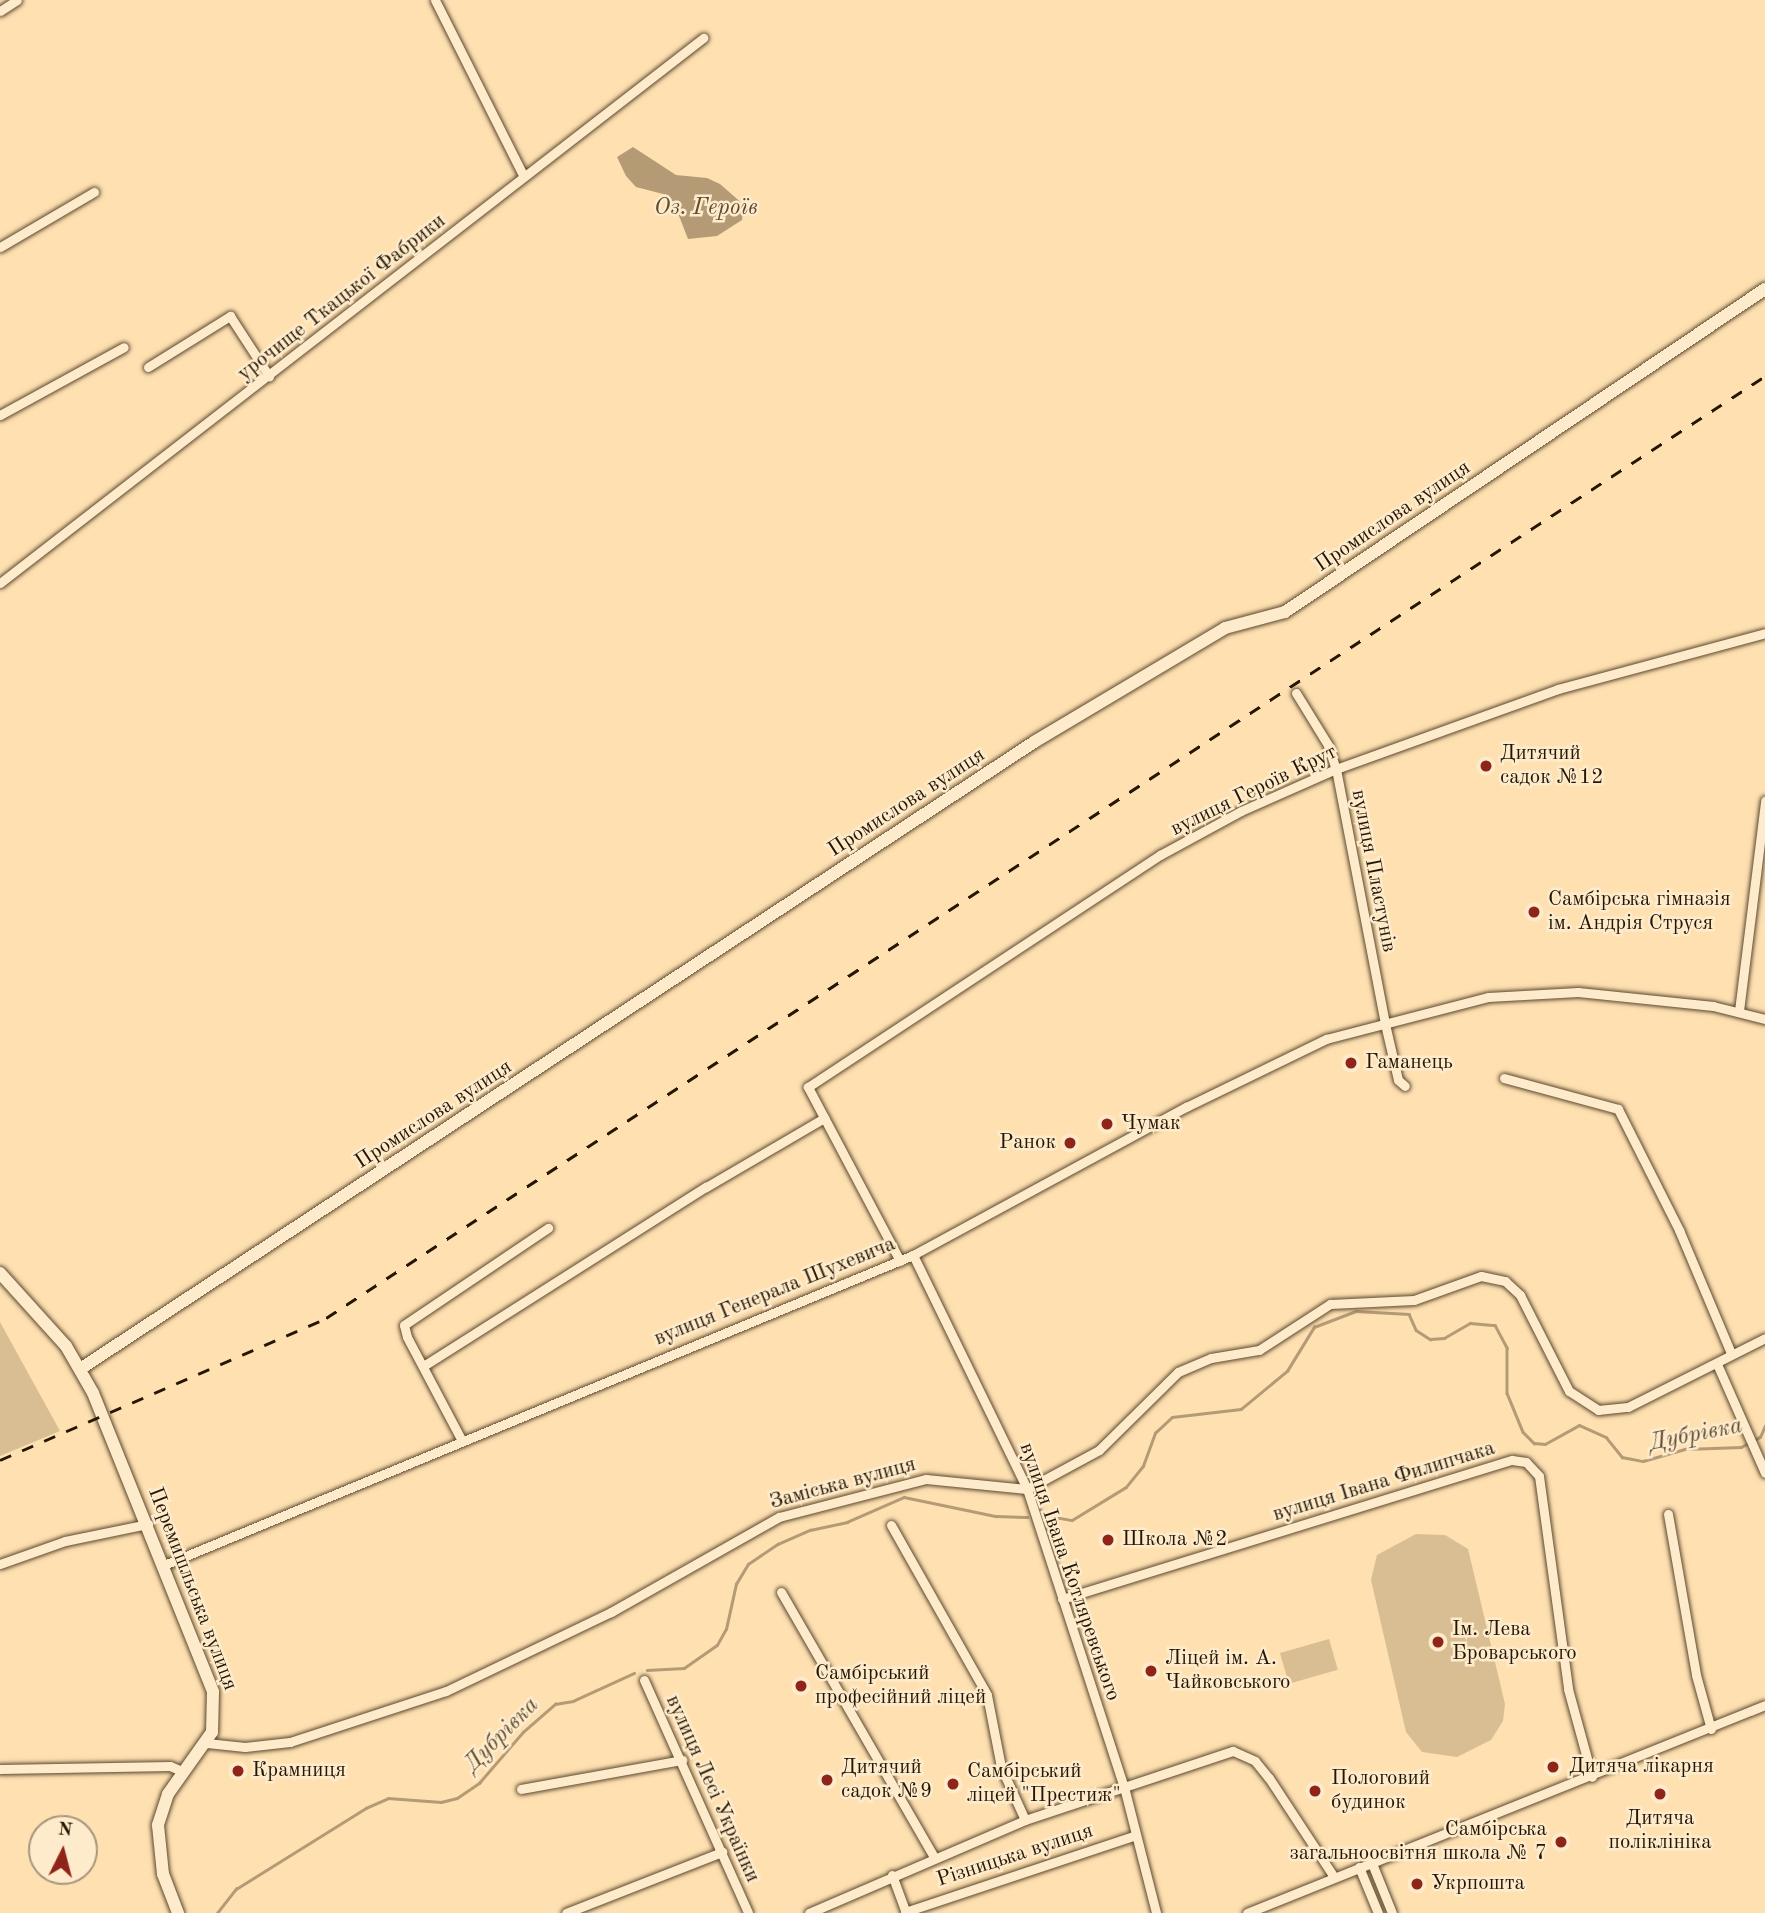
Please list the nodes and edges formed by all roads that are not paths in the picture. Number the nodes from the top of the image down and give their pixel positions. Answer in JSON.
{"nodes":[{"id":1,"x":17,"y":0,"type":"edge"},
{"id":2,"x":435,"y":0,"type":"edge"},
{"id":3,"x":0,"y":11,"type":"edge"},
{"id":4,"x":703,"y":38,"type":"dead end"},
{"id":5,"x":523,"y":175,"type":"junction"},
{"id":6,"x":93,"y":192,"type":"dead end"},
{"id":7,"x":0,"y":235,"type":"edge"},
{"id":8,"x":3,"y":246,"type":"edge"},
{"id":9,"x":1765,"y":289,"type":"edge"},
{"id":10,"x":124,"y":347,"type":"dead end"},
{"id":11,"x":148,"y":366,"type":"dead end"},
{"id":12,"x":269,"y":376,"type":"junction"},
{"id":13,"x":0,"y":415,"type":"edge"},
{"id":14,"x":0,"y":583,"type":"edge"},
{"id":15,"x":1765,"y":633,"type":"edge"},
{"id":16,"x":1296,"y":693,"type":"dead end"},
{"id":17,"x":1336,"y":769,"type":"junction"},
{"id":18,"x":1765,"y":802,"type":"edge"},
{"id":19,"x":1740,"y":1011,"type":"junction"},
{"id":20,"x":1765,"y":1019,"type":"edge"},
{"id":21,"x":1385,"y":1024,"type":"junction"},
{"id":22,"x":1504,"y":1078,"type":"dead end"},
{"id":23,"x":1405,"y":1086,"type":"dead end"},
{"id":24,"x":824,"y":1118,"type":"junction"},
{"id":25,"x":548,"y":1228,"type":"dead end"},
{"id":26,"x":913,"y":1255,"type":"junction"},
{"id":27,"x":900,"y":1261,"type":"junction"},
{"id":28,"x":0,"y":1273,"type":"edge"},
{"id":29,"x":1765,"y":1338,"type":"edge"},
{"id":30,"x":1731,"y":1353,"type":"junction"},
{"id":31,"x":1717,"y":1364,"type":"junction"},
{"id":32,"x":425,"y":1365,"type":"junction"},
{"id":33,"x":80,"y":1369,"type":"junction"},
{"id":34,"x":461,"y":1438,"type":"junction"},
{"id":35,"x":1765,"y":1473,"type":"edge"},
{"id":36,"x":1027,"y":1489,"type":"junction"},
{"id":37,"x":1668,"y":1514,"type":"dead end"},
{"id":38,"x":148,"y":1524,"type":"junction"},
{"id":39,"x":891,"y":1525,"type":"dead end"},
{"id":40,"x":0,"y":1564,"type":"edge"},
{"id":41,"x":164,"y":1565,"type":"junction"},
{"id":42,"x":781,"y":1592,"type":"dead end"},
{"id":43,"x":1062,"y":1599,"type":"junction"},
{"id":44,"x":644,"y":1680,"type":"dead end"},
{"id":45,"x":1765,"y":1705,"type":"edge"},
{"id":46,"x":1711,"y":1729,"type":"junction"},
{"id":47,"x":207,"y":1743,"type":"junction"},
{"id":48,"x":682,"y":1760,"type":"junction"},
{"id":49,"x":0,"y":1769,"type":"edge"},
{"id":50,"x":184,"y":1772,"type":"junction"},
{"id":51,"x":1592,"y":1777,"type":"junction"},
{"id":52,"x":1124,"y":1787,"type":"junction"},
{"id":53,"x":522,"y":1789,"type":"dead end"},
{"id":54,"x":1025,"y":1820,"type":"junction"},
{"id":55,"x":1136,"y":1835,"type":"junction"},
{"id":56,"x":722,"y":1852,"type":"junction"},
{"id":57,"x":934,"y":1857,"type":"junction"},
{"id":58,"x":1371,"y":1861,"type":"junction"},
{"id":59,"x":1359,"y":1867,"type":"junction"},
{"id":60,"x":892,"y":1875,"type":"junction"},
{"id":61,"x":1334,"y":1877,"type":"junction"},
{"id":62,"x":1269,"y":1909,"type":"edge"},
{"id":63,"x":906,"y":1912,"type":"edge"},
{"id":64,"x":178,"y":1913,"type":"edge"},
{"id":65,"x":566,"y":1913,"type":"edge"},
{"id":66,"x":748,"y":1913,"type":"edge"},
{"id":67,"x":809,"y":1913,"type":"edge"},
{"id":68,"x":1156,"y":1913,"type":"edge"},
{"id":69,"x":1247,"y":1913,"type":"edge"},
{"id":70,"x":1378,"y":1913,"type":"edge"},
{"id":71,"x":1392,"y":1913,"type":"edge"}],
"edges":[{"from":1,"to":3,"type":"street"},
{"from":2,"to":5,"type":"street"},
{"from":4,"to":5,"type":"street","name":"урочище Ткацької Фабрики"},
{"from":5,"to":12,"type":"street","name":"урочище Ткацької Фабрики"},
{"from":6,"to":8,"type":"street"},
{"from":7,"to":8,"type":"street"},
{"from":9,"to":33,"type":"street","name":"Промислова вулиця"},
{"from":10,"to":13,"type":"street"},
{"from":11,"to":12,"type":"street"},
{"from":12,"to":14,"type":"street","name":"урочище Ткацької Фабрики"},
{"from":15,"to":17,"type":"street","name":"вулиця Героїв Крут"},
{"from":16,"to":17,"type":"street","name":"вулиця Пластунів"},
{"from":17,"to":21,"type":"street","name":"вулиця Пластунів"},
{"from":17,"to":24,"type":"street","name":"вулиця Героїв Крут"},
{"from":18,"to":19,"type":"street"},
{"from":19,"to":20,"type":"street","name":"вулиця Генерала Шухевича"},
{"from":19,"to":21,"type":"street","name":"вулиця Генерала Шухевича"},
{"from":21,"to":23,"type":"street"},
{"from":21,"to":26,"type":"street","name":"вулиця Генерала Шухевича"},
{"from":22,"to":30,"type":"street"},
{"from":24,"to":27,"type":"street"},
{"from":24,"to":32,"type":"street"},
{"from":25,"to":32,"type":"street"},
{"from":26,"to":27,"type":"street","name":"вулиця Генерала Шухевича"},
{"from":26,"to":36,"type":"street","name":"вулиця Івана Котляревського"},
{"from":27,"to":34,"type":"street","name":"вулиця Генерала Шухевича"},
{"from":28,"to":33,"type":"street","name":"Перемишльська вулиця"},
{"from":29,"to":30,"type":"street"},
{"from":30,"to":31,"type":"street"},
{"from":31,"to":35,"type":"street"},
{"from":31,"to":36,"type":"street"},
{"from":32,"to":34,"type":"street"},
{"from":33,"to":38,"type":"street","name":"Перемишльська вулиця"},
{"from":34,"to":41,"type":"street","name":"вулиця Генерала Шухевича"},
{"from":36,"to":43,"type":"street","name":"вулиця Івана Котляревського"},
{"from":36,"to":47,"type":"street","name":"Заміська вулиця"},
{"from":37,"to":46,"type":"street"},
{"from":38,"to":40,"type":"street"},
{"from":38,"to":41,"type":"street","name":"Перемишльська вулиця"},
{"from":39,"to":54,"type":"street"},
{"from":41,"to":47,"type":"street","name":"Перемишльська вулиця"},
{"from":42,"to":57,"type":"street"},
{"from":43,"to":51,"type":"street","name":"вулиця Івана Филипчака"},
{"from":43,"to":52,"type":"street","name":"вулиця Івана Котляревського"},
{"from":44,"to":48,"type":"street","name":"вулиця Лесі Українки"},
{"from":45,"to":46,"type":"street"},
{"from":46,"to":51,"type":"street"},
{"from":47,"to":50,"type":"street","name":"Перемишльська вулиця"},
{"from":48,"to":53,"type":"street"},
{"from":48,"to":56,"type":"street","name":"вулиця Лесі Українки"},
{"from":49,"to":50,"type":"street"},
{"from":50,"to":64,"type":"street","name":"Перемишльська вулиця"},
{"from":51,"to":58,"type":"street"},
{"from":52,"to":54,"type":"street"},
{"from":52,"to":55,"type":"street","name":"вулиця Івана Котляревського"},
{"from":52,"to":61,"type":"street"},
{"from":54,"to":57,"type":"street"},
{"from":55,"to":63,"type":"street","name":"Різницька вулиця"},
{"from":55,"to":68,"type":"street","name":"вулиця Івана Котляревського"},
{"from":56,"to":65,"type":"street"},
{"from":56,"to":66,"type":"street","name":"вулиця Лесі Українки"},
{"from":57,"to":60,"type":"street"},
{"from":58,"to":59,"type":"street"},
{"from":58,"to":71,"type":"street"},
{"from":59,"to":61,"type":"street"},
{"from":59,"to":70,"type":"street"},
{"from":60,"to":63,"type":"street"},
{"from":60,"to":67,"type":"street"},
{"from":61,"to":62,"type":"street"},
{"from":62,"to":69,"type":"street"}]}
